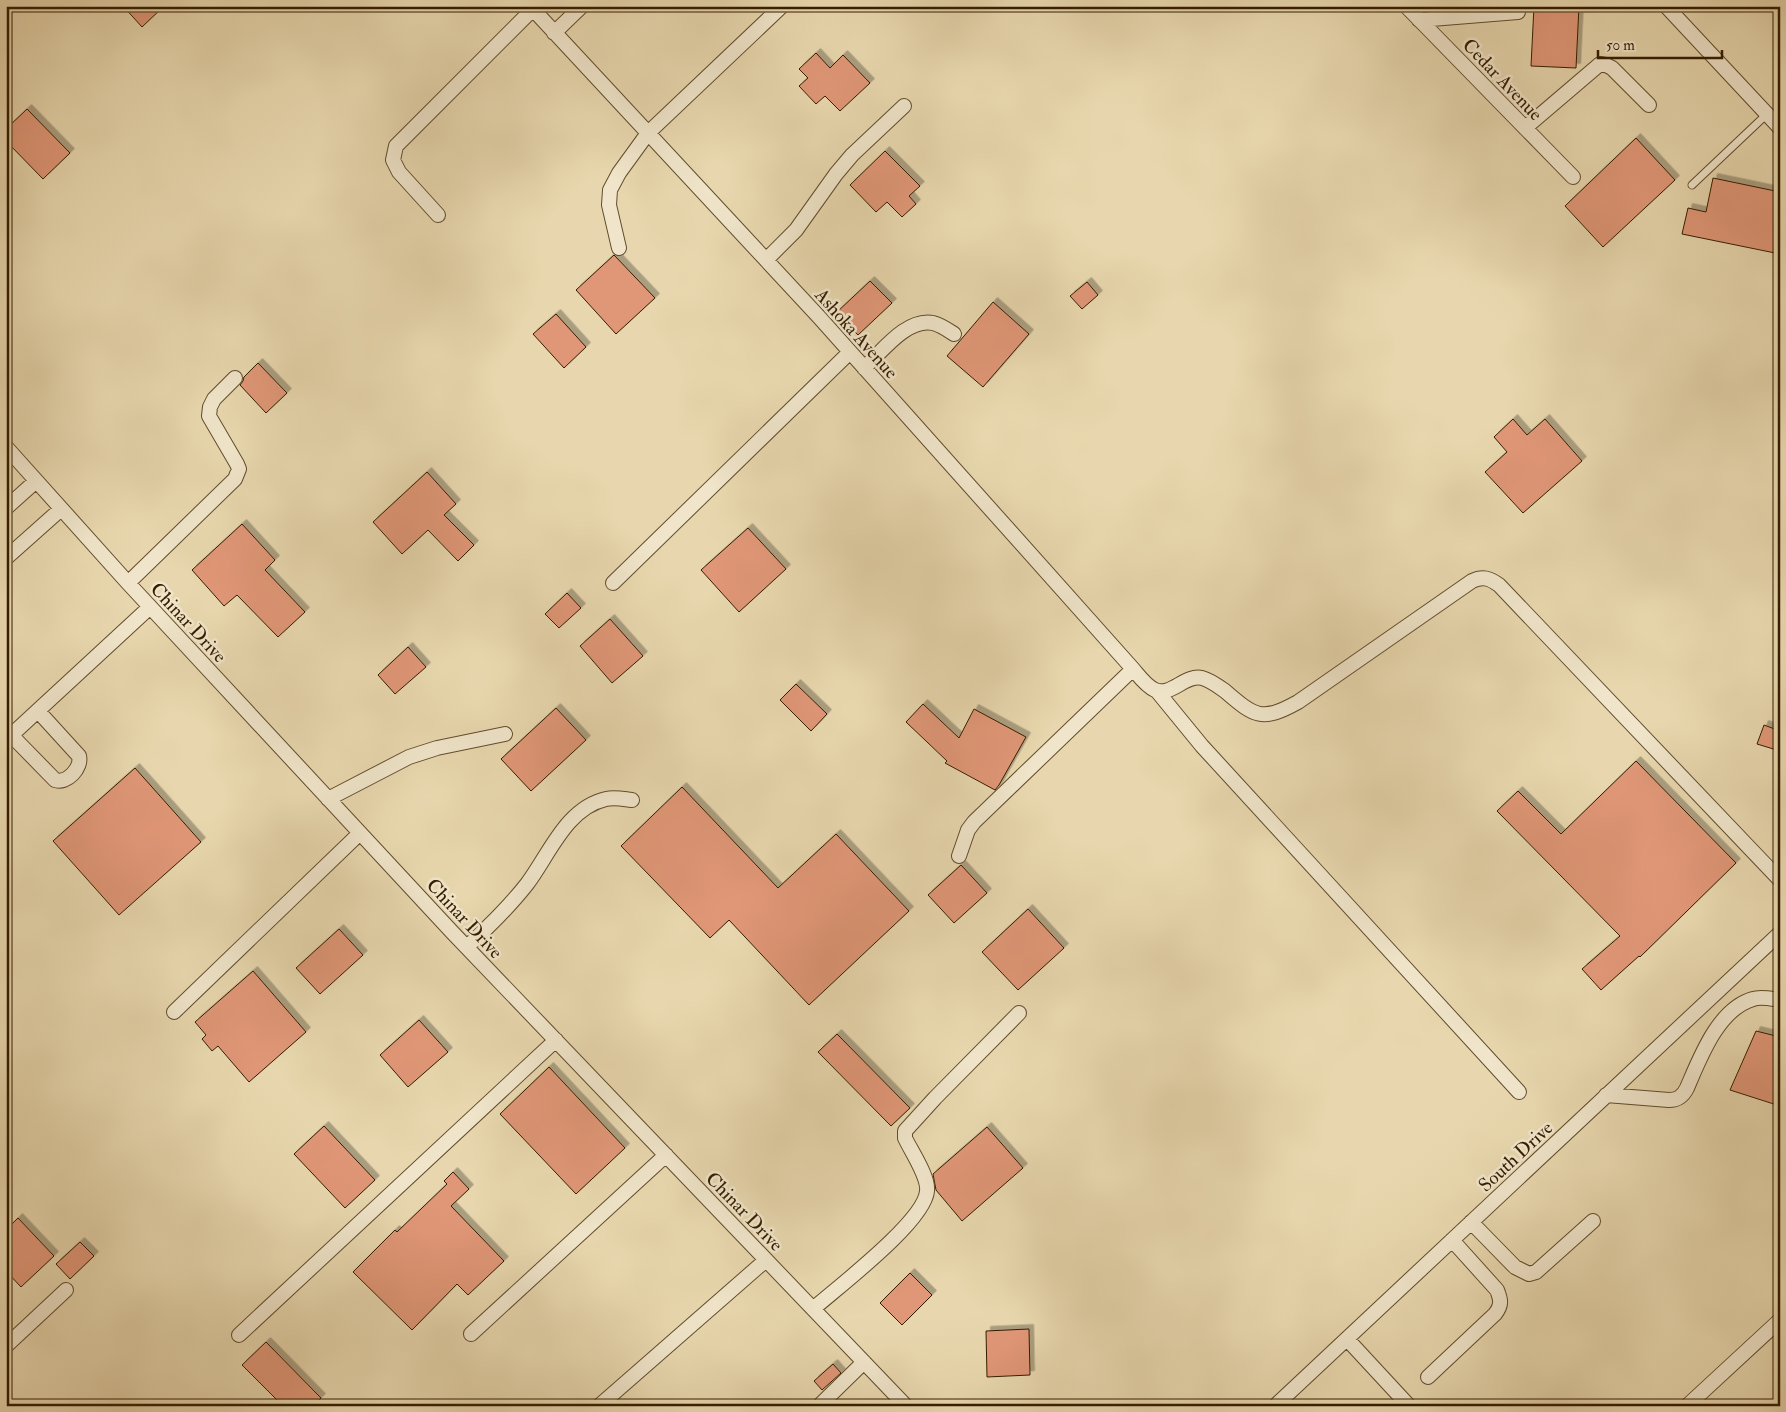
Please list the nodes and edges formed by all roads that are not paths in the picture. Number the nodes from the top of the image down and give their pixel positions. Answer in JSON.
{"nodes":[{"id":1,"x":582,"y":6,"type":"edge"},
{"id":2,"x":782,"y":6,"type":"edge"},
{"id":3,"x":1406,"y":6,"type":"edge"},
{"id":4,"x":1666,"y":6,"type":"edge"},
{"id":5,"x":531,"y":8,"type":"edge"},
{"id":6,"x":1518,"y":12,"type":"dead end"},
{"id":7,"x":1419,"y":20,"type":"junction"},
{"id":8,"x":554,"y":33,"type":"junction"},
{"id":9,"x":1649,"y":105,"type":"dead end"},
{"id":10,"x":904,"y":106,"type":"dead end"},
{"id":11,"x":1766,"y":114,"type":"junction"},
{"id":12,"x":1525,"y":128,"type":"junction"},
{"id":13,"x":1780,"y":128,"type":"edge"},
{"id":14,"x":648,"y":133,"type":"junction"},
{"id":15,"x":1573,"y":178,"type":"dead end"},
{"id":16,"x":1692,"y":186,"type":"dead end"},
{"id":17,"x":438,"y":215,"type":"dead end"},
{"id":18,"x":619,"y":248,"type":"dead end"},
{"id":19,"x":766,"y":260,"type":"junction"},
{"id":20,"x":954,"y":334,"type":"dead end"},
{"id":21,"x":850,"y":352,"type":"junction"},
{"id":22,"x":864,"y":368,"type":"junction"},
{"id":23,"x":235,"y":378,"type":"dead end"},
{"id":24,"x":6,"y":447,"type":"edge"},
{"id":25,"x":36,"y":481,"type":"junction"},
{"id":26,"x":6,"y":508,"type":"edge"},
{"id":27,"x":61,"y":509,"type":"junction"},
{"id":28,"x":6,"y":558,"type":"edge"},
{"id":29,"x":128,"y":583,"type":"junction"},
{"id":30,"x":613,"y":583,"type":"dead end"},
{"id":31,"x":150,"y":607,"type":"junction"},
{"id":32,"x":1133,"y":669,"type":"junction"},
{"id":33,"x":1155,"y":689,"type":"junction"},
{"id":34,"x":38,"y":711,"type":"junction"},
{"id":35,"x":505,"y":734,"type":"dead end"},
{"id":36,"x":9,"y":738,"type":"edge"},
{"id":37,"x":328,"y":799,"type":"junction"},
{"id":38,"x":632,"y":800,"type":"dead end"},
{"id":39,"x":360,"y":833,"type":"junction"},
{"id":40,"x":959,"y":856,"type":"dead end"},
{"id":41,"x":1780,"y":880,"type":"edge"},
{"id":42,"x":1780,"y":933,"type":"edge"},
{"id":43,"x":467,"y":947,"type":"junction"},
{"id":44,"x":1780,"y":1000,"type":"edge"},
{"id":45,"x":174,"y":1012,"type":"dead end"},
{"id":46,"x":1019,"y":1013,"type":"dead end"},
{"id":47,"x":556,"y":1040,"type":"junction"},
{"id":48,"x":1518,"y":1092,"type":"dead end"},
{"id":49,"x":1606,"y":1095,"type":"junction"},
{"id":50,"x":666,"y":1155,"type":"junction"},
{"id":51,"x":1593,"y":1221,"type":"dead end"},
{"id":52,"x":1471,"y":1222,"type":"junction"},
{"id":53,"x":1452,"y":1240,"type":"junction"},
{"id":54,"x":766,"y":1260,"type":"junction"},
{"id":55,"x":66,"y":1290,"type":"dead end"},
{"id":56,"x":813,"y":1309,"type":"junction"},
{"id":57,"x":1780,"y":1320,"type":"edge"},
{"id":58,"x":239,"y":1334,"type":"dead end"},
{"id":59,"x":471,"y":1334,"type":"dead end"},
{"id":60,"x":1347,"y":1338,"type":"junction"},
{"id":61,"x":6,"y":1346,"type":"edge"},
{"id":62,"x":864,"y":1362,"type":"junction"},
{"id":63,"x":1428,"y":1377,"type":"dead end"},
{"id":64,"x":600,"y":1406,"type":"edge"},
{"id":65,"x":819,"y":1406,"type":"edge"},
{"id":66,"x":906,"y":1406,"type":"edge"},
{"id":67,"x":1275,"y":1406,"type":"edge"},
{"id":68,"x":1409,"y":1406,"type":"edge"},
{"id":69,"x":1687,"y":1406,"type":"edge"}],
"edges":[{"from":1,"to":8,"type":"street"},
{"from":2,"to":14,"type":"street"},
{"from":3,"to":7,"type":"street","name":"Cedar Avenue"},
{"from":4,"to":11,"type":"street"},
{"from":5,"to":8,"type":"street","name":"Ashoka Avenue"},
{"from":5,"to":17,"type":"street"},
{"from":6,"to":7,"type":"street"},
{"from":7,"to":12,"type":"street","name":"Cedar Avenue"},
{"from":8,"to":14,"type":"street","name":"Ashoka Avenue"},
{"from":9,"to":12,"type":"street"},
{"from":10,"to":19,"type":"street"},
{"from":11,"to":13,"type":"street"},
{"from":11,"to":16,"type":"lane"},
{"from":12,"to":15,"type":"street","name":"Cedar Avenue"},
{"from":14,"to":18,"type":"street"},
{"from":14,"to":19,"type":"street","name":"Ashoka Avenue"},
{"from":19,"to":21,"type":"street","name":"Ashoka Avenue"},
{"from":20,"to":22,"type":"street"},
{"from":21,"to":22,"type":"street","name":"Ashoka Avenue"},
{"from":21,"to":30,"type":"street"},
{"from":22,"to":32,"type":"street","name":"Ashoka Avenue"},
{"from":23,"to":29,"type":"street"},
{"from":24,"to":25,"type":"street","name":"Chinar Drive"},
{"from":25,"to":26,"type":"street"},
{"from":25,"to":27,"type":"street","name":"Chinar Drive"},
{"from":27,"to":28,"type":"street"},
{"from":27,"to":29,"type":"street","name":"Chinar Drive"},
{"from":29,"to":31,"type":"street","name":"Chinar Drive"},
{"from":31,"to":34,"type":"street"},
{"from":31,"to":37,"type":"street","name":"Chinar Drive"},
{"from":32,"to":33,"type":"street","name":"Ashoka Avenue"},
{"from":32,"to":40,"type":"street"},
{"from":33,"to":41,"type":"street"},
{"from":33,"to":48,"type":"street","name":"Ashoka Avenue"},
{"from":34,"to":36,"type":"street"},
{"from":34,"to":36,"type":"street"},
{"from":35,"to":37,"type":"street"},
{"from":37,"to":39,"type":"street","name":"Chinar Drive"},
{"from":38,"to":43,"type":"street"},
{"from":39,"to":43,"type":"street","name":"Chinar Drive"},
{"from":39,"to":45,"type":"street"},
{"from":42,"to":49,"type":"street","name":"South Drive"},
{"from":43,"to":47,"type":"street","name":"Chinar Drive"},
{"from":44,"to":49,"type":"street"},
{"from":46,"to":56,"type":"street"},
{"from":47,"to":50,"type":"street","name":"Chinar Drive"},
{"from":47,"to":58,"type":"street"},
{"from":49,"to":52,"type":"street","name":"South Drive"},
{"from":50,"to":54,"type":"street","name":"Chinar Drive"},
{"from":50,"to":59,"type":"street"},
{"from":51,"to":52,"type":"street"},
{"from":52,"to":53,"type":"street","name":"South Drive"},
{"from":53,"to":60,"type":"street","name":"South Drive"},
{"from":53,"to":63,"type":"street"},
{"from":54,"to":56,"type":"street","name":"Chinar Drive"},
{"from":54,"to":64,"type":"street"},
{"from":55,"to":61,"type":"street"},
{"from":56,"to":62,"type":"street","name":"Chinar Drive"},
{"from":57,"to":69,"type":"street"},
{"from":60,"to":67,"type":"street","name":"South Drive"},
{"from":60,"to":68,"type":"street"},
{"from":62,"to":65,"type":"street"},
{"from":62,"to":66,"type":"street","name":"Chinar Drive"}]}
